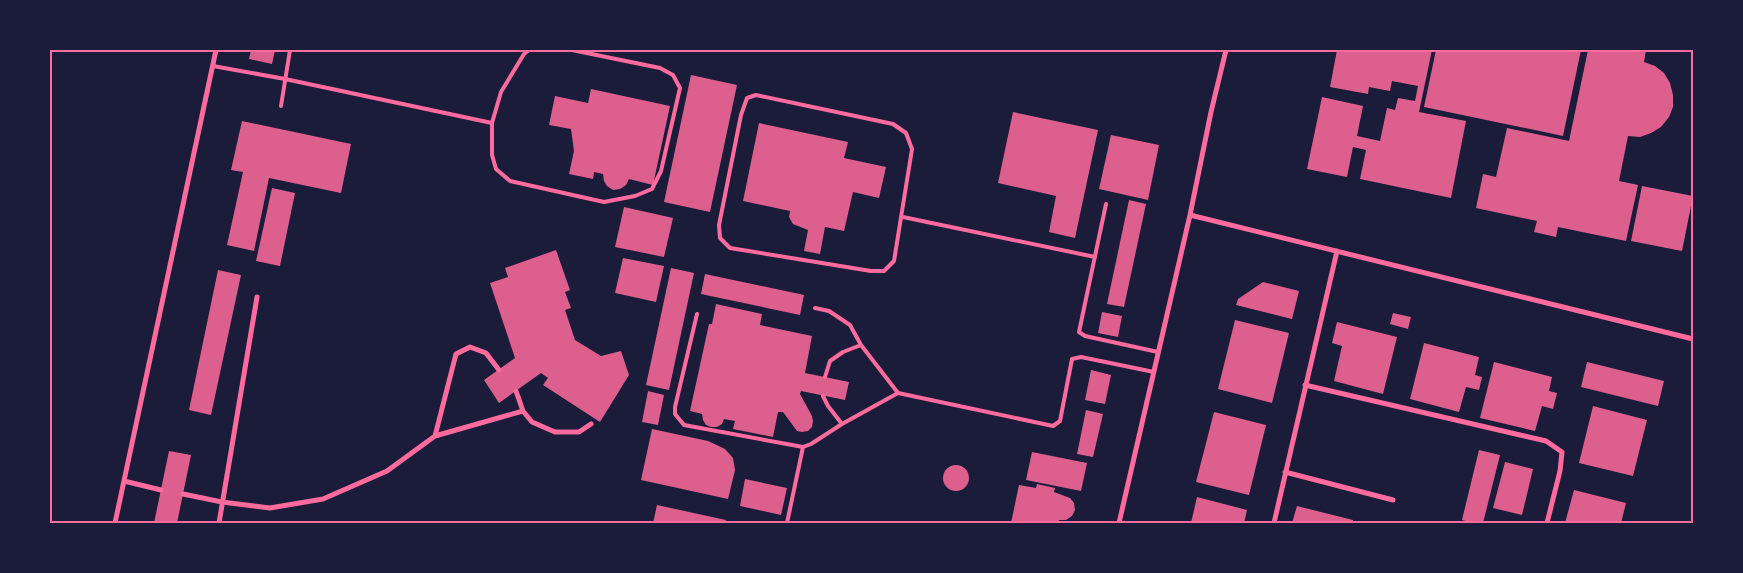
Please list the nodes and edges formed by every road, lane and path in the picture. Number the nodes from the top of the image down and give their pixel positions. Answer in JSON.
{"nodes":[{"id":1,"x":216,"y":50,"type":"edge"},
{"id":2,"x":290,"y":50,"type":"edge"},
{"id":3,"x":529,"y":50,"type":"edge"},
{"id":4,"x":572,"y":50,"type":"edge"},
{"id":5,"x":1226,"y":50,"type":"edge"},
{"id":6,"x":213,"y":66,"type":"junction"},
{"id":7,"x":286,"y":79,"type":"junction"},
{"id":8,"x":281,"y":106,"type":"dead end"},
{"id":9,"x":492,"y":123,"type":"junction"},
{"id":10,"x":1106,"y":204,"type":"dead end"},
{"id":11,"x":1190,"y":215,"type":"junction"},
{"id":12,"x":903,"y":217,"type":"junction"},
{"id":13,"x":1337,"y":251,"type":"junction"},
{"id":14,"x":1094,"y":257,"type":"junction"},
{"id":15,"x":257,"y":297,"type":"dead end"},
{"id":16,"x":815,"y":308,"type":"dead end"},
{"id":17,"x":697,"y":314,"type":"dead end"},
{"id":18,"x":1693,"y":339,"type":"edge"},
{"id":19,"x":861,"y":345,"type":"junction"},
{"id":20,"x":1158,"y":352,"type":"junction"},
{"id":21,"x":499,"y":370,"type":"dead end"},
{"id":22,"x":1154,"y":372,"type":"junction"},
{"id":23,"x":825,"y":377,"type":"dead end"},
{"id":24,"x":1305,"y":385,"type":"junction"},
{"id":25,"x":516,"y":391,"type":"dead end"},
{"id":26,"x":898,"y":393,"type":"junction"},
{"id":27,"x":823,"y":396,"type":"dead end"},
{"id":28,"x":523,"y":410,"type":"junction"},
{"id":29,"x":591,"y":424,"type":"dead end"},
{"id":30,"x":842,"y":424,"type":"junction"},
{"id":31,"x":434,"y":436,"type":"junction"},
{"id":32,"x":803,"y":447,"type":"junction"},
{"id":33,"x":1285,"y":472,"type":"junction"},
{"id":34,"x":124,"y":481,"type":"junction"},
{"id":35,"x":161,"y":490,"type":"dead end"},
{"id":36,"x":183,"y":494,"type":"dead end"},
{"id":37,"x":1393,"y":500,"type":"dead end"},
{"id":38,"x":222,"y":502,"type":"junction"},
{"id":39,"x":115,"y":523,"type":"edge"},
{"id":40,"x":219,"y":523,"type":"edge"},
{"id":41,"x":787,"y":523,"type":"edge"},
{"id":42,"x":1119,"y":523,"type":"edge"},
{"id":43,"x":1274,"y":523,"type":"edge"},
{"id":44,"x":1547,"y":523,"type":"edge"}],
"edges":[{"from":1,"to":6,"type":"street"},
{"from":2,"to":7,"type":"lane"},
{"from":3,"to":9,"type":"lane"},
{"from":4,"to":9,"type":"lane"},
{"from":5,"to":11,"type":"street"},
{"from":6,"to":7,"type":"lane"},
{"from":6,"to":34,"type":"street"},
{"from":7,"to":8,"type":"lane"},
{"from":7,"to":9,"type":"lane"},
{"from":10,"to":14,"type":"lane"},
{"from":11,"to":13,"type":"street"},
{"from":11,"to":20,"type":"street"},
{"from":12,"to":12,"type":"lane"},
{"from":12,"to":14,"type":"lane"},
{"from":13,"to":18,"type":"street"},
{"from":13,"to":24,"type":"street"},
{"from":14,"to":20,"type":"lane"},
{"from":15,"to":38,"type":"street"},
{"from":16,"to":19,"type":"lane"},
{"from":17,"to":32,"type":"lane"},
{"from":19,"to":23,"type":"lane"},
{"from":19,"to":26,"type":"lane"},
{"from":20,"to":22,"type":"street"},
{"from":21,"to":31,"type":"street"},
{"from":22,"to":26,"type":"lane"},
{"from":22,"to":42,"type":"street"},
{"from":24,"to":33,"type":"street"},
{"from":24,"to":44,"type":"street"},
{"from":25,"to":28,"type":"street"},
{"from":26,"to":30,"type":"lane"},
{"from":27,"to":30,"type":"lane"},
{"from":28,"to":29,"type":"street"},
{"from":28,"to":31,"type":"street"},
{"from":30,"to":32,"type":"lane"},
{"from":31,"to":38,"type":"street"},
{"from":32,"to":41,"type":"lane"},
{"from":33,"to":37,"type":"street"},
{"from":33,"to":43,"type":"street"},
{"from":34,"to":35,"type":"street"},
{"from":34,"to":39,"type":"street"},
{"from":36,"to":38,"type":"street"},
{"from":38,"to":40,"type":"street"}]}
